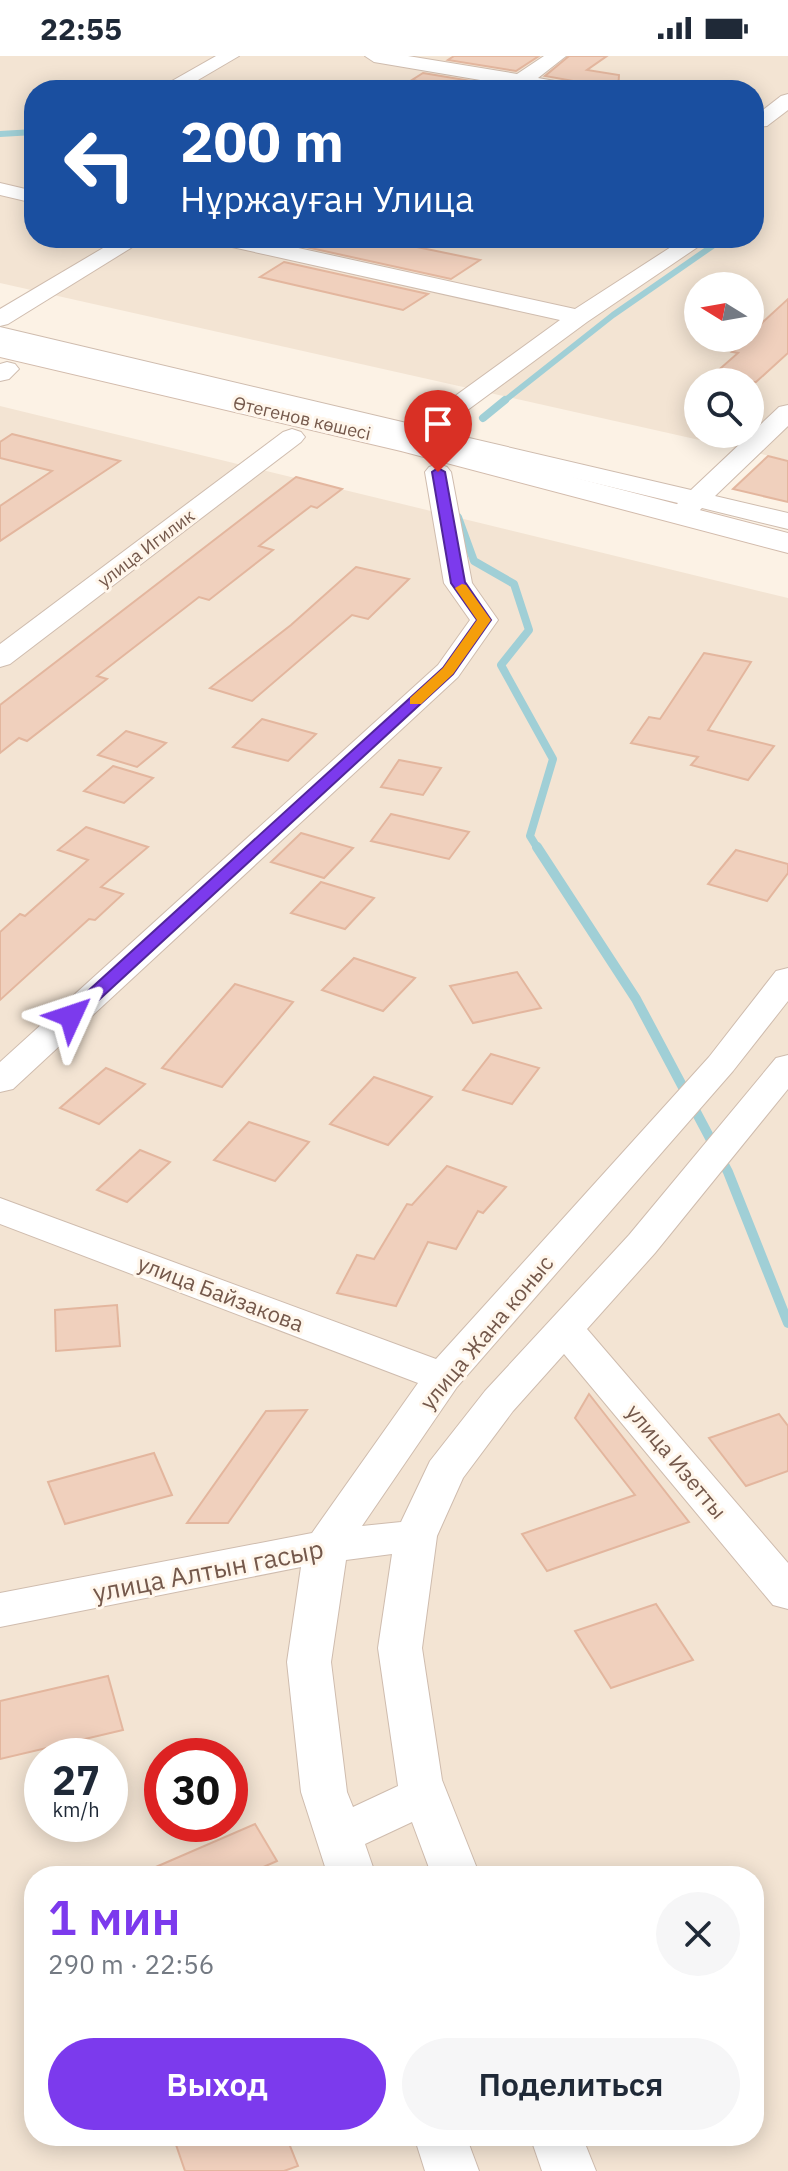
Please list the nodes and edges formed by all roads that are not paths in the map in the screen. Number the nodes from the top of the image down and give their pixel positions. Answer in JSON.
{"nodes":[{"id":1,"x":230,"y":56,"type":"edge"},
{"id":2,"x":374,"y":56,"type":"edge"},
{"id":3,"x":557,"y":56,"type":"edge"},
{"id":4,"x":185,"y":80,"type":"edge"},
{"id":5,"x":489,"y":80,"type":"edge"},
{"id":6,"x":521,"y":80,"type":"edge"},
{"id":7,"x":788,"y":100,"type":"edge"},
{"id":8,"x":764,"y":116,"type":"edge"},
{"id":9,"x":764,"y":122,"type":"edge"},
{"id":10,"x":788,"y":127,"type":"edge"},
{"id":11,"x":0,"y":189,"type":"edge"},
{"id":12,"x":24,"y":195,"type":"edge"},
{"id":13,"x":119,"y":248,"type":"edge"},
{"id":14,"x":268,"y":248,"type":"edge"},
{"id":15,"x":685,"y":248,"type":"edge"},
{"id":16,"x":579,"y":317,"type":"junction"},
{"id":17,"x":0,"y":319,"type":"edge"},
{"id":18,"x":0,"y":334,"type":"edge"},
{"id":19,"x":2,"y":365,"type":"edge"},
{"id":20,"x":144,"y":392,"type":"junction"},
{"id":21,"x":788,"y":412,"type":"edge"},
{"id":22,"x":292,"y":437,"type":"junction"},
{"id":23,"x":413,"y":438,"type":"junction"},
{"id":24,"x":438,"y":472,"type":"junction"},
{"id":25,"x":688,"y":509,"type":"junction"},
{"id":26,"x":788,"y":521,"type":"edge"},
{"id":27,"x":788,"y":543,"type":"edge"},
{"id":28,"x":788,"y":558,"type":"edge"},
{"id":29,"x":0,"y":658,"type":"edge"},
{"id":30,"x":788,"y":978,"type":"edge"},
{"id":31,"x":780,"y":1078,"type":"edge"},
{"id":32,"x":0,"y":1081,"type":"edge"},
{"id":33,"x":0,"y":1210,"type":"edge"},
{"id":34,"x":566,"y":1330,"type":"junction"},
{"id":35,"x":443,"y":1377,"type":"junction"},
{"id":36,"x":416,"y":1536,"type":"junction"},
{"id":37,"x":326,"y":1546,"type":"junction"},
{"id":38,"x":788,"y":1593,"type":"edge"},
{"id":39,"x":0,"y":1610,"type":"edge"},
{"id":40,"x":425,"y":1795,"type":"junction"},
{"id":41,"x":346,"y":1856,"type":"edge"},
{"id":42,"x":452,"y":1866,"type":"edge"},
{"id":43,"x":443,"y":2146,"type":"edge"},
{"id":44,"x":560,"y":2146,"type":"edge"},
{"id":45,"x":452,"y":2171,"type":"edge"},
{"id":46,"x":569,"y":2171,"type":"edge"}],
"edges":[{"from":1,"to":4,"type":"street"},
{"from":2,"to":5,"type":"street"},
{"from":3,"to":6,"type":"street"},
{"from":7,"to":8,"type":"street"},
{"from":9,"to":10,"type":"street"},
{"from":11,"to":12,"type":"street"},
{"from":13,"to":17,"type":"street"},
{"from":14,"to":16,"type":"street"},
{"from":15,"to":16,"type":"street"},
{"from":16,"to":23,"type":"street"},
{"from":18,"to":23,"type":"street"},
{"from":19,"to":20,"type":"main road","name":"Өтегенов көшесі"},
{"from":20,"to":22,"type":"main road","name":"Өтегенов көшесі"},
{"from":20,"to":23,"type":"main road","name":"Өтегенов көшесі"},
{"from":21,"to":25,"type":"street"},
{"from":22,"to":24,"type":"main road","name":"Өтегенов көшесі"},
{"from":22,"to":29,"type":"street","name":"улица Игилик"},
{"from":23,"to":25,"type":"main road","name":"Өтегенов көшесі"},
{"from":24,"to":28,"type":"main road","name":"Өтегенов көшесі"},
{"from":24,"to":32,"type":"street"},
{"from":25,"to":26,"type":"street"},
{"from":25,"to":27,"type":"main road","name":"Өтегенов көшесі"},
{"from":30,"to":35,"type":"street","name":"улица Жана коныс"},
{"from":31,"to":34,"type":"street"},
{"from":33,"to":35,"type":"street","name":"улица Байзакова"},
{"from":34,"to":36,"type":"street"},
{"from":34,"to":38,"type":"street","name":"улица Изетты"},
{"from":35,"to":37,"type":"street","name":"улица Жана коныс"},
{"from":36,"to":37,"type":"street","name":"улица Алтын гасыр"},
{"from":36,"to":40,"type":"street"},
{"from":37,"to":39,"type":"street","name":"улица Алтын гасыр"},
{"from":37,"to":41,"type":"street","name":"улица Жана коныс"},
{"from":40,"to":41,"type":"street","name":"улица Жана коныс"},
{"from":40,"to":42,"type":"street"},
{"from":43,"to":45,"type":"street"},
{"from":44,"to":46,"type":"street"}]}
